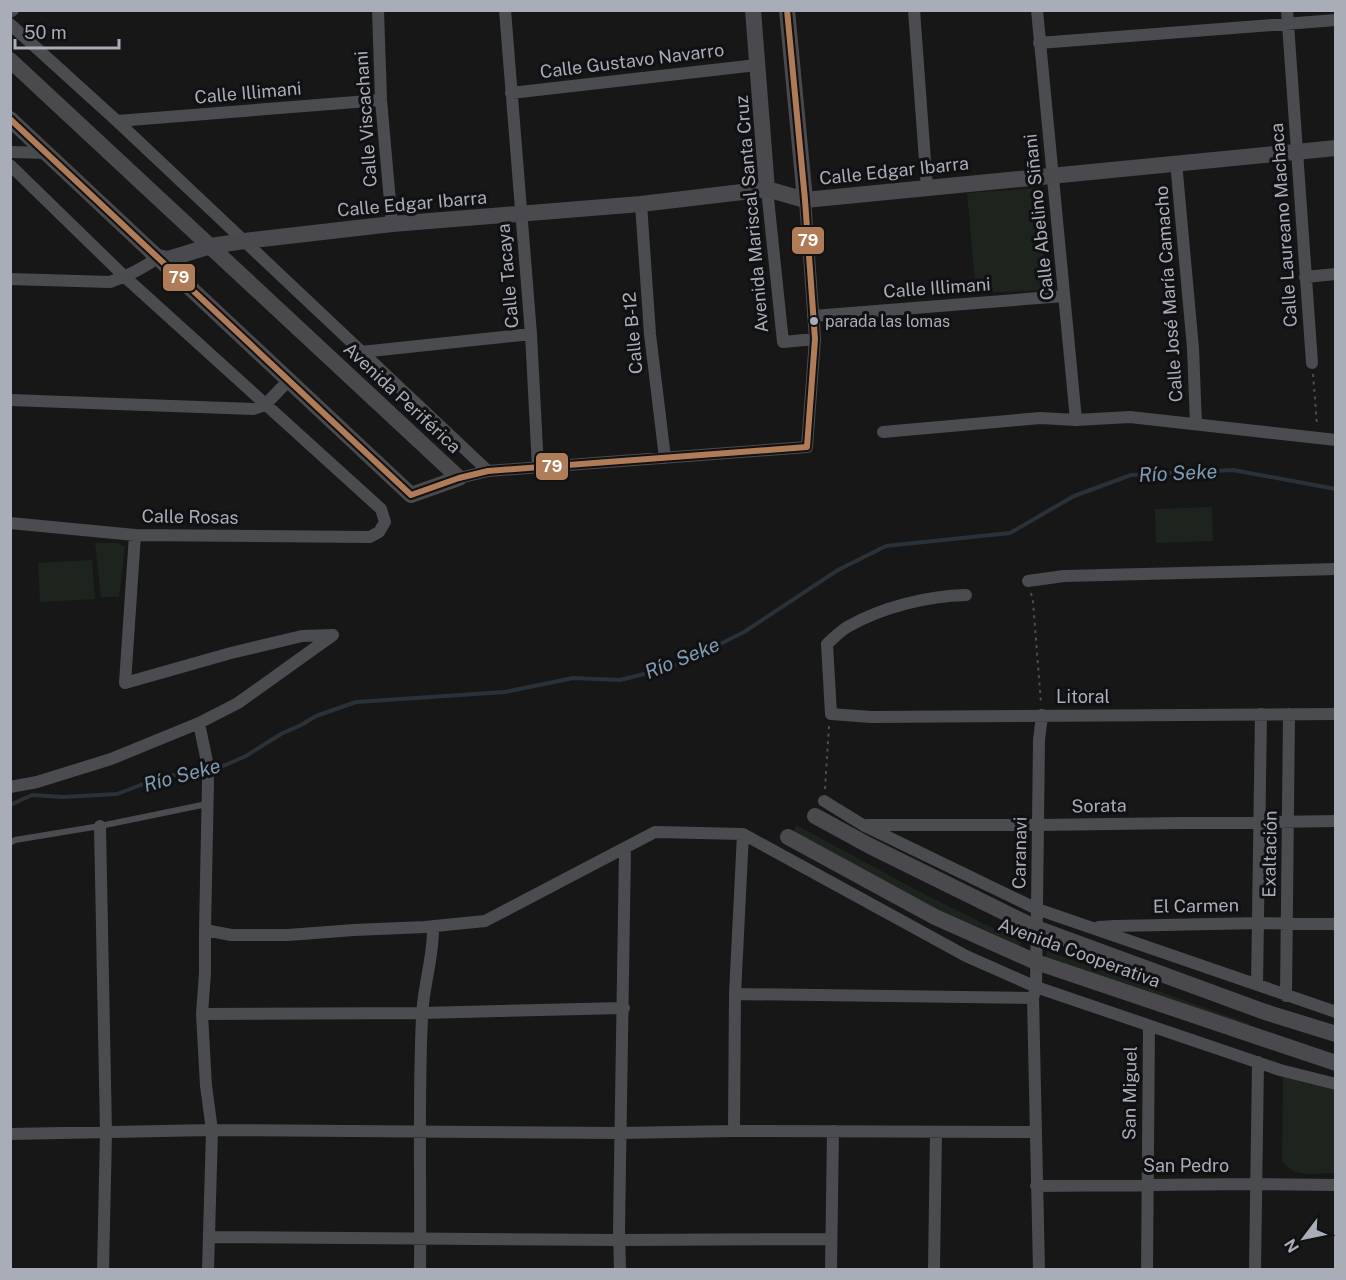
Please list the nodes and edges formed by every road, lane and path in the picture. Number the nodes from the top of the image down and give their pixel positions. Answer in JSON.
{"nodes":[{"id":1,"x":378,"y":10,"type":"edge"},
{"id":2,"x":505,"y":10,"type":"edge"},
{"id":3,"x":753,"y":10,"type":"edge"},
{"id":4,"x":787,"y":10,"type":"edge"},
{"id":5,"x":914,"y":10,"type":"edge"},
{"id":6,"x":1037,"y":10,"type":"edge"},
{"id":7,"x":1287,"y":17,"type":"edge"},
{"id":8,"x":1335,"y":20,"type":"edge"},
{"id":9,"x":10,"y":24,"type":"edge"},
{"id":10,"x":1039,"y":43,"type":"junction"},
{"id":11,"x":10,"y":60,"type":"edge"},
{"id":12,"x":757,"y":64,"type":"junction"},
{"id":13,"x":511,"y":93,"type":"junction"},
{"id":14,"x":381,"y":100,"type":"junction"},
{"id":15,"x":10,"y":119,"type":"edge"},
{"id":16,"x":117,"y":121,"type":"junction"},
{"id":17,"x":1335,"y":147,"type":"edge"},
{"id":18,"x":1296,"y":150,"type":"junction"},
{"id":19,"x":10,"y":152,"type":"edge"},
{"id":20,"x":47,"y":153,"type":"junction"},
{"id":21,"x":1176,"y":162,"type":"junction"},
{"id":22,"x":10,"y":165,"type":"edge"},
{"id":23,"x":1053,"y":175,"type":"junction"},
{"id":24,"x":927,"y":188,"type":"junction"},
{"id":25,"x":767,"y":189,"type":"junction"},
{"id":26,"x":805,"y":200,"type":"junction"},
{"id":27,"x":641,"y":204,"type":"junction"},
{"id":28,"x":521,"y":213,"type":"junction"},
{"id":29,"x":392,"y":225,"type":"junction"},
{"id":30,"x":244,"y":241,"type":"junction"},
{"id":31,"x":211,"y":246,"type":"junction"},
{"id":32,"x":158,"y":257,"type":"junction"},
{"id":33,"x":1335,"y":274,"type":"edge"},
{"id":34,"x":125,"y":277,"type":"junction"},
{"id":35,"x":1305,"y":277,"type":"junction"},
{"id":36,"x":10,"y":279,"type":"edge"},
{"id":37,"x":1064,"y":296,"type":"junction"},
{"id":38,"x":813,"y":316,"type":"junction"},
{"id":39,"x":531,"y":334,"type":"junction"},
{"id":40,"x":815,"y":339,"type":"junction"},
{"id":41,"x":361,"y":351,"type":"junction"},
{"id":42,"x":1312,"y":363,"type":"joint"},
{"id":43,"x":289,"y":380,"type":"junction"},
{"id":44,"x":10,"y":400,"type":"edge"},
{"id":45,"x":265,"y":405,"type":"junction"},
{"id":46,"x":1076,"y":420,"type":"junction"},
{"id":47,"x":1196,"y":424,"type":"junction"},
{"id":48,"x":883,"y":432,"type":"dead end"},
{"id":49,"x":1318,"y":437,"type":"junction"},
{"id":50,"x":1335,"y":440,"type":"edge"},
{"id":51,"x":665,"y":458,"type":"junction"},
{"id":52,"x":538,"y":468,"type":"junction"},
{"id":53,"x":488,"y":471,"type":"junction"},
{"id":54,"x":459,"y":478,"type":"junction"},
{"id":55,"x":10,"y":523,"type":"edge"},
{"id":56,"x":135,"y":535,"type":"junction"},
{"id":57,"x":1335,"y":568,"type":"edge"},
{"id":58,"x":1028,"y":581,"type":"joint"},
{"id":59,"x":966,"y":595,"type":"dead end"},
{"id":60,"x":831,"y":714,"type":"junction"},
{"id":61,"x":1261,"y":714,"type":"junction"},
{"id":62,"x":1289,"y":714,"type":"junction"},
{"id":63,"x":1335,"y":714,"type":"edge"},
{"id":64,"x":1042,"y":715,"type":"junction"},
{"id":65,"x":199,"y":723,"type":"junction"},
{"id":66,"x":10,"y":787,"type":"edge"},
{"id":67,"x":824,"y":801,"type":"joint"},
{"id":68,"x":207,"y":804,"type":"junction"},
{"id":69,"x":815,"y":816,"type":"dead end"},
{"id":70,"x":1260,"y":821,"type":"junction"},
{"id":71,"x":1288,"y":821,"type":"junction"},
{"id":72,"x":1335,"y":821,"type":"edge"},
{"id":73,"x":863,"y":825,"type":"junction"},
{"id":74,"x":1038,"y":825,"type":"junction"},
{"id":75,"x":100,"y":826,"type":"junction"},
{"id":76,"x":743,"y":834,"type":"junction"},
{"id":77,"x":788,"y":837,"type":"dead end"},
{"id":78,"x":10,"y":843,"type":"edge"},
{"id":79,"x":625,"y":849,"type":"junction"},
{"id":80,"x":1037,"y":909,"type":"junction"},
{"id":81,"x":1260,"y":923,"type":"junction"},
{"id":82,"x":1287,"y":923,"type":"junction"},
{"id":83,"x":1335,"y":924,"type":"edge"},
{"id":84,"x":433,"y":926,"type":"junction"},
{"id":85,"x":1036,"y":928,"type":"junction"},
{"id":86,"x":205,"y":930,"type":"junction"},
{"id":87,"x":1096,"y":930,"type":"junction"},
{"id":88,"x":1036,"y":962,"type":"junction"},
{"id":89,"x":1257,"y":985,"type":"junction"},
{"id":90,"x":1035,"y":992,"type":"junction"},
{"id":91,"x":735,"y":994,"type":"junction"},
{"id":92,"x":1286,"y":996,"type":"junction"},
{"id":93,"x":624,"y":1008,"type":"junction"},
{"id":94,"x":1335,"y":1012,"type":"edge"},
{"id":95,"x":422,"y":1013,"type":"junction"},
{"id":96,"x":202,"y":1014,"type":"junction"},
{"id":97,"x":1149,"y":1026,"type":"junction"},
{"id":98,"x":1335,"y":1034,"type":"edge"},
{"id":99,"x":1258,"y":1062,"type":"junction"},
{"id":100,"x":1335,"y":1063,"type":"edge"},
{"id":101,"x":1335,"y":1084,"type":"edge"},
{"id":102,"x":212,"y":1130,"type":"junction"},
{"id":103,"x":419,"y":1131,"type":"junction"},
{"id":104,"x":734,"y":1131,"type":"junction"},
{"id":105,"x":832,"y":1131,"type":"junction"},
{"id":106,"x":106,"y":1132,"type":"junction"},
{"id":107,"x":936,"y":1132,"type":"junction"},
{"id":108,"x":1035,"y":1132,"type":"junction"},
{"id":109,"x":620,"y":1133,"type":"junction"},
{"id":110,"x":10,"y":1134,"type":"edge"},
{"id":111,"x":1147,"y":1184,"type":"junction"},
{"id":112,"x":1256,"y":1184,"type":"junction"},
{"id":113,"x":1335,"y":1185,"type":"edge"},
{"id":114,"x":1036,"y":1186,"type":"junction"},
{"id":115,"x":209,"y":1237,"type":"junction"},
{"id":116,"x":421,"y":1238,"type":"junction"},
{"id":117,"x":831,"y":1239,"type":"junction"},
{"id":118,"x":619,"y":1240,"type":"junction"},
{"id":119,"x":104,"y":1269,"type":"edge"},
{"id":120,"x":208,"y":1269,"type":"edge"},
{"id":121,"x":420,"y":1269,"type":"edge"},
{"id":122,"x":620,"y":1269,"type":"edge"},
{"id":123,"x":831,"y":1269,"type":"edge"},
{"id":124,"x":934,"y":1269,"type":"edge"},
{"id":125,"x":1039,"y":1269,"type":"edge"},
{"id":126,"x":1147,"y":1269,"type":"edge"},
{"id":127,"x":1255,"y":1269,"type":"edge"}],
"edges":[{"from":1,"to":14,"type":"street","name":"Calle Viscachani"},
{"from":2,"to":13,"type":"street","name":"Calle Tacaya"},
{"from":3,"to":12,"type":"street","name":"Avenida Mariscal Santa Cruz"},
{"from":4,"to":26,"type":"street"},
{"from":5,"to":24,"type":"street"},
{"from":6,"to":10,"type":"street","name":"Calle Abelino Siñani"},
{"from":7,"to":8,"type":"street"},
{"from":7,"to":10,"type":"street"},
{"from":7,"to":18,"type":"street","name":"Calle Laureano Machaca"},
{"from":9,"to":16,"type":"street"},
{"from":10,"to":23,"type":"street","name":"Calle Abelino Siñani"},
{"from":11,"to":31,"type":"street","name":"Avenida Periférica"},
{"from":12,"to":13,"type":"street","name":"Calle Gustavo Navarro"},
{"from":12,"to":25,"type":"street","name":"Avenida Mariscal Santa Cruz"},
{"from":13,"to":28,"type":"street","name":"Calle Tacaya"},
{"from":14,"to":16,"type":"street","name":"Calle Illimani"},
{"from":14,"to":29,"type":"street","name":"Calle Viscachani"},
{"from":15,"to":20,"type":"street","name":"Avenida Periférica"},
{"from":16,"to":30,"type":"street"},
{"from":17,"to":18,"type":"street","name":"Calle Edgar Ibarra"},
{"from":18,"to":21,"type":"street","name":"Calle Edgar Ibarra"},
{"from":18,"to":35,"type":"street","name":"Calle Laureano Machaca"},
{"from":19,"to":20,"type":"street"},
{"from":20,"to":32,"type":"street","name":"Avenida Periférica"},
{"from":21,"to":23,"type":"street","name":"Calle Edgar Ibarra"},
{"from":21,"to":47,"type":"street","name":"Calle José María Camacho"},
{"from":22,"to":34,"type":"street"},
{"from":23,"to":24,"type":"street","name":"Calle Edgar Ibarra"},
{"from":23,"to":37,"type":"street","name":"Calle Abelino Siñani"},
{"from":24,"to":26,"type":"street","name":"Calle Edgar Ibarra"},
{"from":25,"to":26,"type":"street","name":"Calle Edgar Ibarra"},
{"from":25,"to":27,"type":"street","name":"Calle Edgar Ibarra"},
{"from":25,"to":40,"type":"street","name":"Avenida Mariscal Santa Cruz"},
{"from":26,"to":38,"type":"street"},
{"from":27,"to":28,"type":"street","name":"Calle Edgar Ibarra"},
{"from":27,"to":51,"type":"street","name":"Calle B-12"},
{"from":28,"to":29,"type":"street","name":"Calle Edgar Ibarra"},
{"from":28,"to":39,"type":"street","name":"Calle Tacaya"},
{"from":29,"to":30,"type":"street","name":"Calle Edgar Ibarra"},
{"from":30,"to":31,"type":"street","name":"Calle Edgar Ibarra"},
{"from":30,"to":41,"type":"street"},
{"from":31,"to":32,"type":"street","name":"Calle Edgar Ibarra"},
{"from":31,"to":54,"type":"street","name":"Avenida Periférica"},
{"from":32,"to":34,"type":"street"},
{"from":32,"to":43,"type":"street","name":"Avenida Periférica"},
{"from":33,"to":35,"type":"street"},
{"from":34,"to":36,"type":"street"},
{"from":34,"to":45,"type":"street"},
{"from":35,"to":42,"type":"street","name":"Calle Laureano Machaca"},
{"from":37,"to":38,"type":"street","name":"Calle Illimani"},
{"from":37,"to":46,"type":"street","name":"Calle Abelino Siñani"},
{"from":38,"to":40,"type":"street"},
{"from":39,"to":41,"type":"street"},
{"from":39,"to":52,"type":"street","name":"Calle Tacaya"},
{"from":40,"to":51,"type":"street"},
{"from":41,"to":53,"type":"street"},
{"from":42,"to":49,"type":"path"},
{"from":43,"to":45,"type":"street"},
{"from":43,"to":54,"type":"street","name":"Avenida Periférica"},
{"from":44,"to":45,"type":"street"},
{"from":45,"to":56,"type":"street","name":"Calle Rosas"},
{"from":46,"to":47,"type":"street"},
{"from":46,"to":48,"type":"street"},
{"from":47,"to":49,"type":"street"},
{"from":49,"to":50,"type":"street"},
{"from":51,"to":52,"type":"street"},
{"from":52,"to":53,"type":"street"},
{"from":53,"to":54,"type":"street"},
{"from":55,"to":56,"type":"street","name":"Calle Rosas"},
{"from":56,"to":65,"type":"street"},
{"from":57,"to":58,"type":"street"},
{"from":58,"to":64,"type":"path"},
{"from":59,"to":60,"type":"street"},
{"from":60,"to":64,"type":"street","name":"Litoral"},
{"from":60,"to":67,"type":"path"},
{"from":61,"to":62,"type":"street","name":"Litoral"},
{"from":61,"to":64,"type":"street","name":"Litoral"},
{"from":61,"to":70,"type":"street","name":"Exaltación"},
{"from":62,"to":63,"type":"street","name":"Litoral"},
{"from":62,"to":71,"type":"street","name":"Exaltación"},
{"from":64,"to":74,"type":"street","name":"Caranavi"},
{"from":65,"to":66,"type":"street"},
{"from":65,"to":68,"type":"street"},
{"from":67,"to":73,"type":"street"},
{"from":68,"to":75,"type":"lane"},
{"from":68,"to":86,"type":"street"},
{"from":69,"to":85,"type":"street","name":"Avenida Cooperativa"},
{"from":70,"to":71,"type":"street","name":"Sorata"},
{"from":70,"to":74,"type":"street","name":"Sorata"},
{"from":70,"to":81,"type":"street","name":"Exaltación"},
{"from":71,"to":72,"type":"street","name":"Sorata"},
{"from":71,"to":82,"type":"street","name":"Exaltación"},
{"from":73,"to":74,"type":"street","name":"Sorata"},
{"from":73,"to":80,"type":"street"},
{"from":74,"to":80,"type":"street","name":"Caranavi"},
{"from":75,"to":78,"type":"lane"},
{"from":75,"to":106,"type":"street"},
{"from":76,"to":79,"type":"street"},
{"from":76,"to":90,"type":"street"},
{"from":76,"to":91,"type":"street"},
{"from":77,"to":88,"type":"street","name":"Avenida Cooperativa"},
{"from":79,"to":84,"type":"street"},
{"from":79,"to":93,"type":"street"},
{"from":80,"to":85,"type":"street","name":"Caranavi"},
{"from":80,"to":87,"type":"street"},
{"from":81,"to":82,"type":"street","name":"El Carmen"},
{"from":81,"to":87,"type":"street","name":"El Carmen"},
{"from":81,"to":89,"type":"street","name":"Exaltación"},
{"from":82,"to":83,"type":"street","name":"El Carmen"},
{"from":82,"to":92,"type":"street","name":"Exaltación"},
{"from":84,"to":86,"type":"street"},
{"from":84,"to":95,"type":"street"},
{"from":85,"to":88,"type":"street","name":"Caranavi"},
{"from":85,"to":98,"type":"street","name":"Avenida Cooperativa"},
{"from":86,"to":96,"type":"street"},
{"from":87,"to":89,"type":"street"},
{"from":88,"to":90,"type":"street","name":"Caranavi"},
{"from":88,"to":100,"type":"street","name":"Avenida Cooperativa"},
{"from":89,"to":92,"type":"street"},
{"from":90,"to":91,"type":"street"},
{"from":90,"to":97,"type":"street"},
{"from":90,"to":108,"type":"street","name":"Caranavi"},
{"from":91,"to":104,"type":"street"},
{"from":92,"to":94,"type":"street"},
{"from":93,"to":95,"type":"street"},
{"from":93,"to":109,"type":"street"},
{"from":95,"to":96,"type":"street"},
{"from":95,"to":103,"type":"street"},
{"from":96,"to":102,"type":"street"},
{"from":97,"to":99,"type":"street"},
{"from":97,"to":111,"type":"street","name":"San Miguel"},
{"from":99,"to":101,"type":"street"},
{"from":99,"to":112,"type":"street"},
{"from":102,"to":103,"type":"street"},
{"from":102,"to":106,"type":"street"},
{"from":102,"to":115,"type":"street"},
{"from":103,"to":109,"type":"street"},
{"from":103,"to":116,"type":"street"},
{"from":104,"to":105,"type":"street"},
{"from":104,"to":109,"type":"street"},
{"from":105,"to":107,"type":"street"},
{"from":105,"to":117,"type":"street"},
{"from":106,"to":110,"type":"street"},
{"from":106,"to":119,"type":"street"},
{"from":107,"to":108,"type":"street"},
{"from":107,"to":124,"type":"street"},
{"from":108,"to":114,"type":"street","name":"Caranavi"},
{"from":109,"to":118,"type":"street"},
{"from":111,"to":112,"type":"street","name":"San Pedro"},
{"from":111,"to":114,"type":"street","name":"San Pedro"},
{"from":111,"to":126,"type":"street","name":"San Miguel"},
{"from":112,"to":113,"type":"street","name":"San Pedro"},
{"from":112,"to":127,"type":"street"},
{"from":114,"to":125,"type":"street","name":"Caranavi"},
{"from":115,"to":116,"type":"street"},
{"from":115,"to":120,"type":"street"},
{"from":116,"to":118,"type":"street"},
{"from":116,"to":121,"type":"street"},
{"from":117,"to":118,"type":"street"},
{"from":117,"to":123,"type":"street"},
{"from":118,"to":122,"type":"street"}]}
